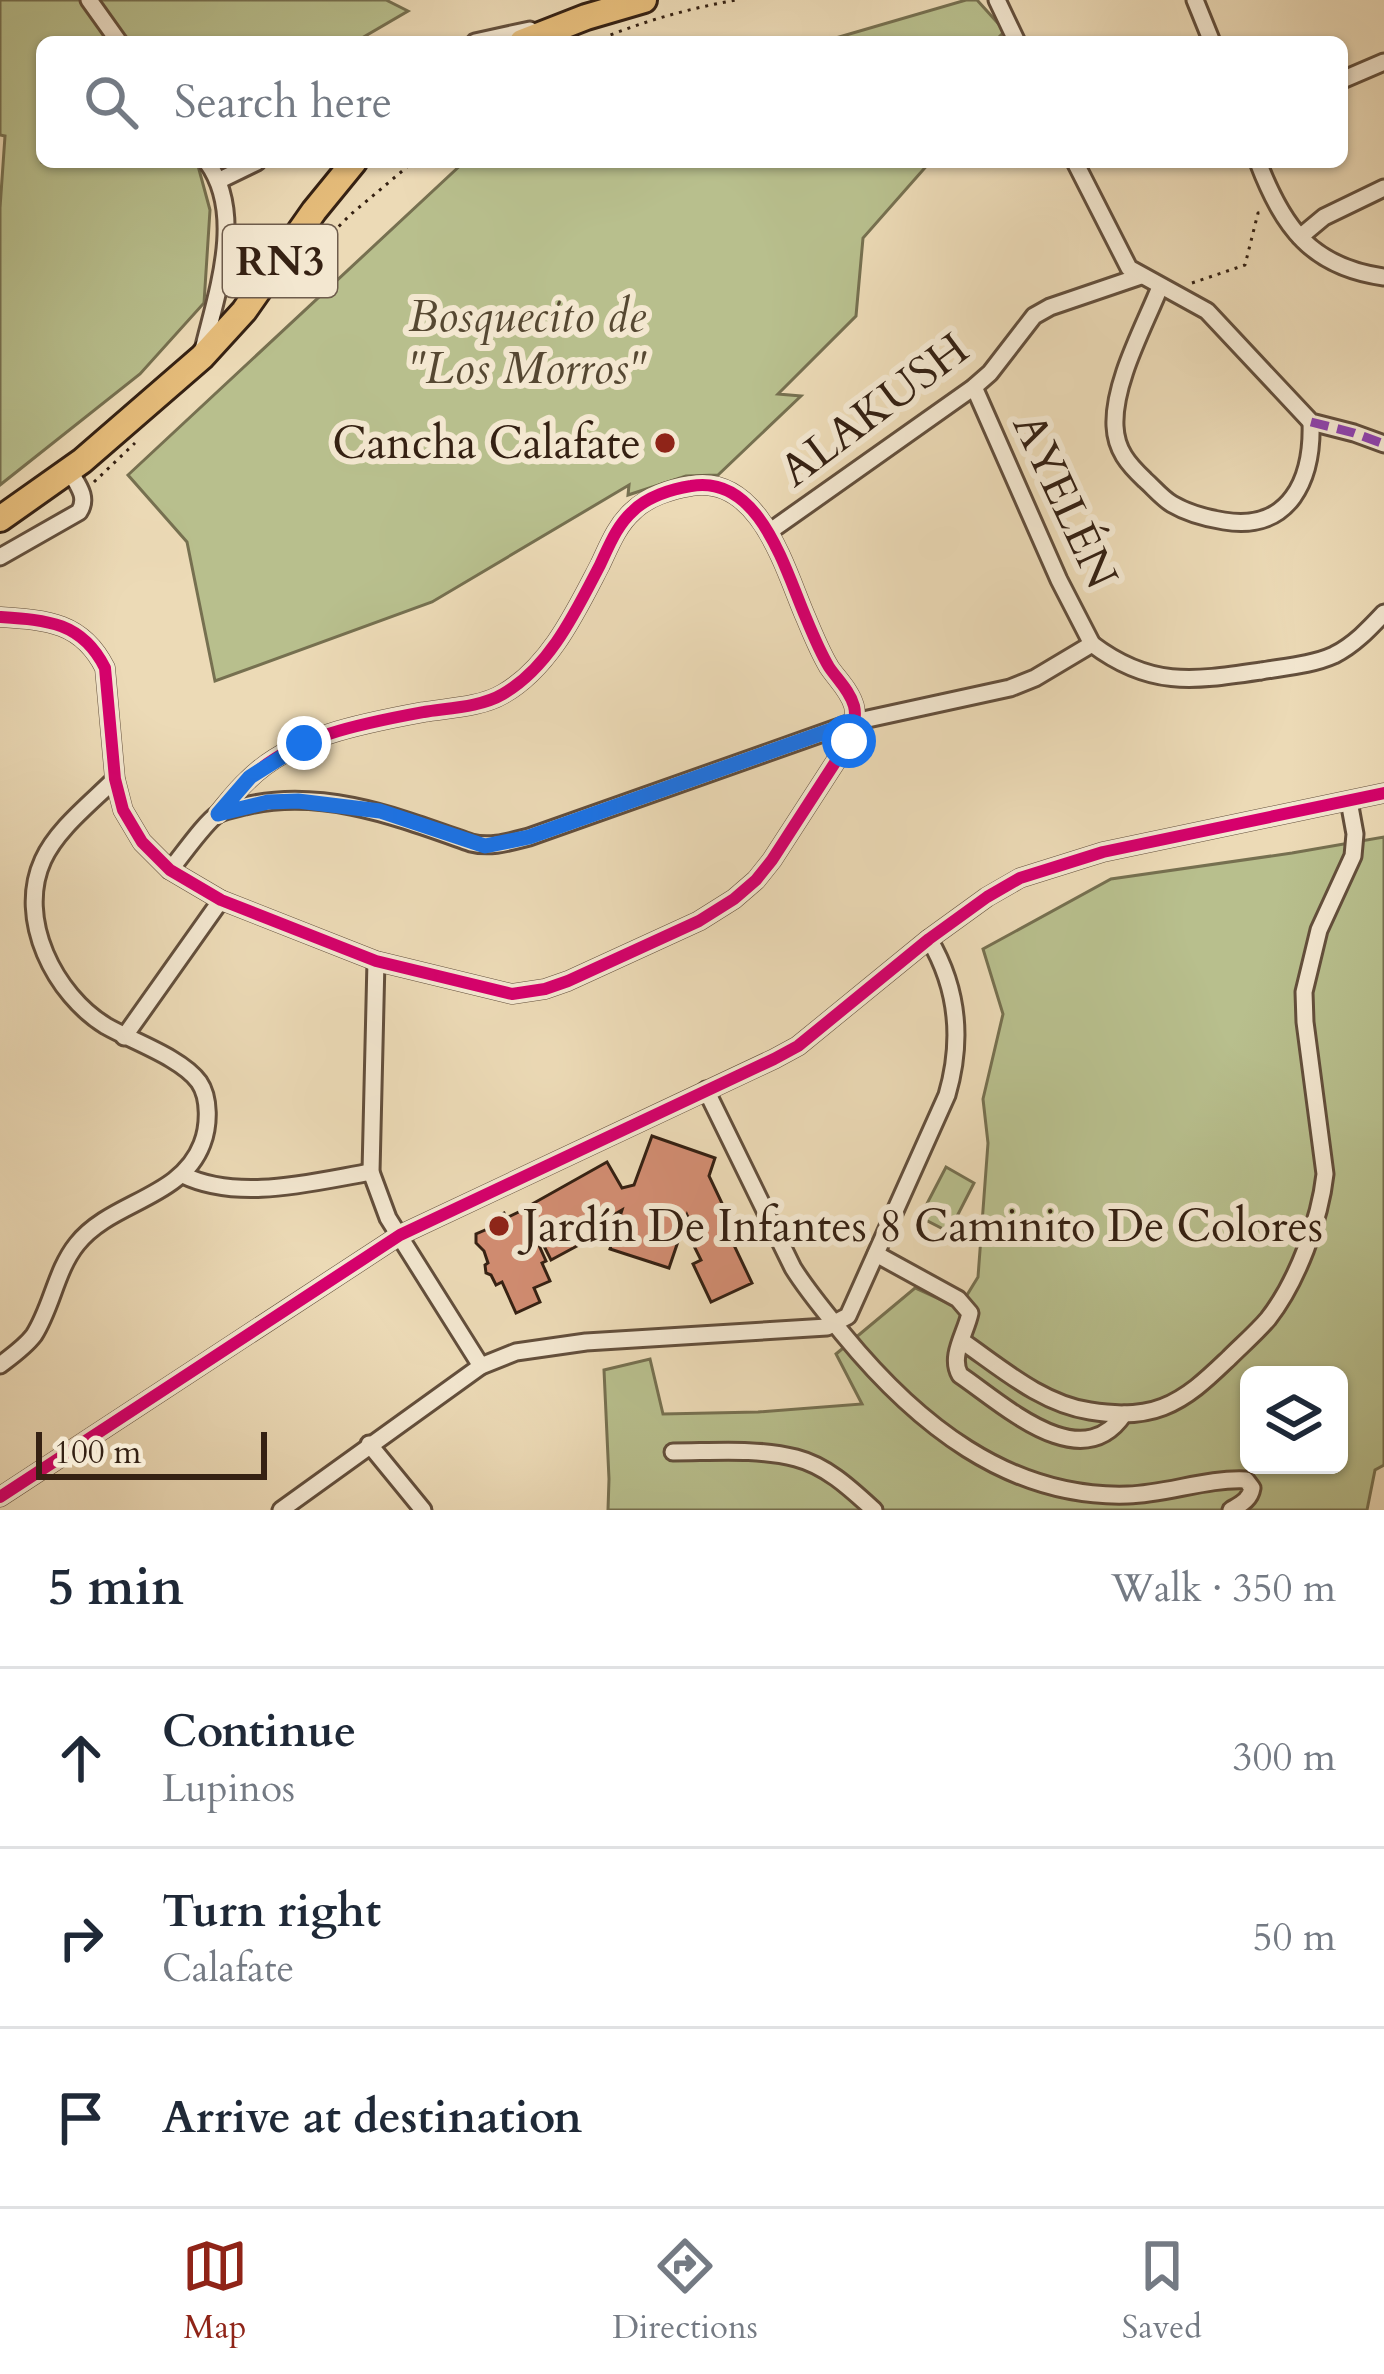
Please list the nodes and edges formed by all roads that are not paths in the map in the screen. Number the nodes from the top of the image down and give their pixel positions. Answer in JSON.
{"nodes":[{"id":1,"x":89,"y":0,"type":"edge"},
{"id":2,"x":644,"y":0,"type":"edge"},
{"id":3,"x":997,"y":0,"type":"edge"},
{"id":4,"x":1195,"y":0,"type":"edge"},
{"id":5,"x":586,"y":17,"type":"junction"},
{"id":6,"x":115,"y":36,"type":"edge"},
{"id":7,"x":502,"y":36,"type":"edge"},
{"id":8,"x":537,"y":36,"type":"edge"},
{"id":9,"x":1014,"y":36,"type":"edge"},
{"id":10,"x":1210,"y":36,"type":"edge"},
{"id":11,"x":1384,"y":62,"type":"edge"},
{"id":12,"x":1348,"y":77,"type":"edge"},
{"id":13,"x":211,"y":168,"type":"edge"},
{"id":14,"x":244,"y":168,"type":"edge"},
{"id":15,"x":349,"y":168,"type":"edge"},
{"id":16,"x":1079,"y":168,"type":"edge"},
{"id":17,"x":1261,"y":168,"type":"edge"},
{"id":18,"x":220,"y":180,"type":"junction"},
{"id":19,"x":1384,"y":188,"type":"edge"},
{"id":20,"x":1300,"y":237,"type":"junction"},
{"id":21,"x":1141,"y":276,"type":"junction"},
{"id":22,"x":1384,"y":277,"type":"edge"},
{"id":23,"x":1160,"y":287,"type":"junction"},
{"id":24,"x":202,"y":357,"type":"junction"},
{"id":25,"x":974,"y":387,"type":"junction"},
{"id":26,"x":1311,"y":422,"type":"junction"},
{"id":27,"x":1384,"y":444,"type":"edge"},
{"id":28,"x":70,"y":470,"type":"junction"},
{"id":29,"x":0,"y":519,"type":"edge"},
{"id":30,"x":769,"y":532,"type":"junction"},
{"id":31,"x":0,"y":557,"type":"edge"},
{"id":32,"x":1384,"y":613,"type":"edge"},
{"id":33,"x":0,"y":617,"type":"edge"},
{"id":34,"x":1092,"y":644,"type":"junction"},
{"id":35,"x":854,"y":722,"type":"junction"},
{"id":36,"x":115,"y":779,"type":"junction"},
{"id":37,"x":1384,"y":793,"type":"edge"},
{"id":38,"x":1349,"y":802,"type":"junction"},
{"id":39,"x":218,"y":814,"type":"junction"},
{"id":40,"x":170,"y":870,"type":"junction"},
{"id":41,"x":221,"y":900,"type":"junction"},
{"id":42,"x":929,"y":939,"type":"junction"},
{"id":43,"x":376,"y":962,"type":"junction"},
{"id":44,"x":124,"y":1037,"type":"junction"},
{"id":45,"x":706,"y":1090,"type":"junction"},
{"id":46,"x":371,"y":1172,"type":"junction"},
{"id":47,"x":183,"y":1174,"type":"junction"},
{"id":48,"x":400,"y":1235,"type":"junction"},
{"id":49,"x":876,"y":1254,"type":"junction"},
{"id":50,"x":836,"y":1325,"type":"junction"},
{"id":51,"x":962,"y":1341,"type":"junction"},
{"id":52,"x":0,"y":1365,"type":"edge"},
{"id":53,"x":481,"y":1366,"type":"junction"},
{"id":54,"x":1124,"y":1414,"type":"junction"},
{"id":55,"x":369,"y":1444,"type":"junction"},
{"id":56,"x":673,"y":1452,"type":"dead end"},
{"id":57,"x":0,"y":1497,"type":"edge"},
{"id":58,"x":280,"y":1510,"type":"edge"},
{"id":59,"x":423,"y":1510,"type":"edge"},
{"id":60,"x":874,"y":1510,"type":"edge"},
{"id":61,"x":1231,"y":1510,"type":"edge"}],
"edges":[{"from":1,"to":6,"type":"street"},
{"from":2,"to":5,"type":"highway"},
{"from":3,"to":9,"type":"street"},
{"from":4,"to":10,"type":"street"},
{"from":5,"to":7,"type":"street"},
{"from":5,"to":8,"type":"highway"},
{"from":11,"to":12,"type":"street"},
{"from":13,"to":18,"type":"street"},
{"from":14,"to":18,"type":"street"},
{"from":15,"to":24,"type":"highway","number":"RN3"},
{"from":16,"to":21,"type":"street"},
{"from":17,"to":20,"type":"street"},
{"from":18,"to":24,"type":"street"},
{"from":19,"to":20,"type":"street"},
{"from":20,"to":22,"type":"street"},
{"from":21,"to":23,"type":"street"},
{"from":21,"to":25,"type":"street","name":"ALAKUSH"},
{"from":23,"to":26,"type":"street"},
{"from":23,"to":26,"type":"street"},
{"from":24,"to":28,"type":"highway","number":"RN3"},
{"from":25,"to":30,"type":"street","name":"ALAKUSH"},
{"from":25,"to":34,"type":"street","name":"AYELÉN"},
{"from":26,"to":27,"type":"street"},
{"from":28,"to":29,"type":"highway","number":"RN3"},
{"from":28,"to":31,"type":"street"},
{"from":30,"to":35,"type":"street"},
{"from":30,"to":39,"type":"street"},
{"from":32,"to":34,"type":"street"},
{"from":33,"to":36,"type":"street"},
{"from":34,"to":35,"type":"street"},
{"from":35,"to":39,"type":"street"},
{"from":35,"to":43,"type":"street"},
{"from":36,"to":40,"type":"street"},
{"from":36,"to":44,"type":"street"},
{"from":37,"to":38,"type":"street"},
{"from":38,"to":42,"type":"street"},
{"from":38,"to":54,"type":"street"},
{"from":39,"to":40,"type":"street"},
{"from":40,"to":41,"type":"street"},
{"from":41,"to":43,"type":"street"},
{"from":41,"to":44,"type":"street"},
{"from":42,"to":45,"type":"street"},
{"from":42,"to":49,"type":"street"},
{"from":43,"to":46,"type":"street"},
{"from":44,"to":47,"type":"street"},
{"from":45,"to":48,"type":"street"},
{"from":45,"to":50,"type":"street"},
{"from":46,"to":47,"type":"street"},
{"from":46,"to":48,"type":"street"},
{"from":47,"to":52,"type":"street"},
{"from":48,"to":53,"type":"street"},
{"from":48,"to":57,"type":"street"},
{"from":49,"to":50,"type":"street"},
{"from":49,"to":51,"type":"street"},
{"from":50,"to":53,"type":"street"},
{"from":50,"to":61,"type":"street"},
{"from":51,"to":54,"type":"street"},
{"from":51,"to":54,"type":"street"},
{"from":53,"to":55,"type":"street"},
{"from":55,"to":58,"type":"street"},
{"from":55,"to":59,"type":"street"},
{"from":56,"to":60,"type":"street"}]}
